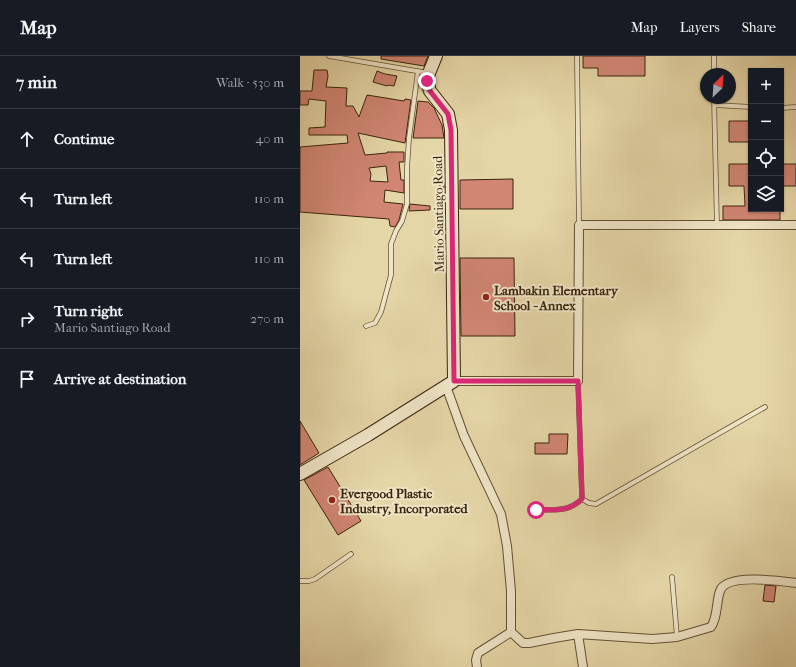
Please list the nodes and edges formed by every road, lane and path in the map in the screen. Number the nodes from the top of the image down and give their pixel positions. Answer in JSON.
{"nodes":[{"id":1,"x":329,"y":56,"type":"edge"},
{"id":2,"x":436,"y":56,"type":"edge"},
{"id":3,"x":577,"y":56,"type":"edge"},
{"id":4,"x":714,"y":56,"type":"edge"},
{"id":5,"x":714,"y":68,"type":"edge"},
{"id":6,"x":424,"y":72,"type":"junction"},
{"id":7,"x":715,"y":105,"type":"joint"},
{"id":8,"x":748,"y":107,"type":"edge"},
{"id":9,"x":796,"y":107,"type":"edge"},
{"id":10,"x":784,"y":108,"type":"edge"},
{"id":11,"x":579,"y":225,"type":"junction"},
{"id":12,"x":796,"y":225,"type":"edge"},
{"id":13,"x":717,"y":226,"type":"junction"},
{"id":14,"x":366,"y":326,"type":"dead end"},
{"id":15,"x":578,"y":381,"type":"junction"},
{"id":16,"x":450,"y":384,"type":"junction"},
{"id":17,"x":765,"y":407,"type":"dead end"},
{"id":18,"x":300,"y":474,"type":"edge"},
{"id":19,"x":582,"y":499,"type":"junction"},
{"id":20,"x":536,"y":510,"type":"dead end"},
{"id":21,"x":352,"y":554,"type":"dead end"},
{"id":22,"x":672,"y":577,"type":"dead end"},
{"id":23,"x":300,"y":581,"type":"edge"},
{"id":24,"x":796,"y":583,"type":"edge"},
{"id":25,"x":511,"y":632,"type":"junction"},
{"id":26,"x":578,"y":634,"type":"junction"},
{"id":27,"x":676,"y":637,"type":"junction"},
{"id":28,"x":477,"y":667,"type":"edge"},
{"id":29,"x":583,"y":667,"type":"edge"}],
"edges":[{"from":1,"to":6,"type":"lane"},
{"from":2,"to":6,"type":"street"},
{"from":3,"to":11,"type":"lane"},
{"from":4,"to":5,"type":"lane"},
{"from":6,"to":14,"type":"lane"},
{"from":6,"to":16,"type":"street","name":"Mario Santiago Road"},
{"from":7,"to":8,"type":"lane"},
{"from":7,"to":13,"type":"lane"},
{"from":9,"to":10,"type":"lane"},
{"from":11,"to":13,"type":"street"},
{"from":11,"to":15,"type":"street"},
{"from":12,"to":13,"type":"street"},
{"from":15,"to":16,"type":"street"},
{"from":15,"to":19,"type":"lane"},
{"from":16,"to":18,"type":"street"},
{"from":16,"to":25,"type":"street"},
{"from":17,"to":19,"type":"lane"},
{"from":19,"to":20,"type":"lane"},
{"from":21,"to":23,"type":"lane"},
{"from":22,"to":27,"type":"lane"},
{"from":24,"to":27,"type":"street"},
{"from":25,"to":26,"type":"street"},
{"from":25,"to":28,"type":"street"},
{"from":26,"to":27,"type":"street"},
{"from":26,"to":29,"type":"street"}]}
